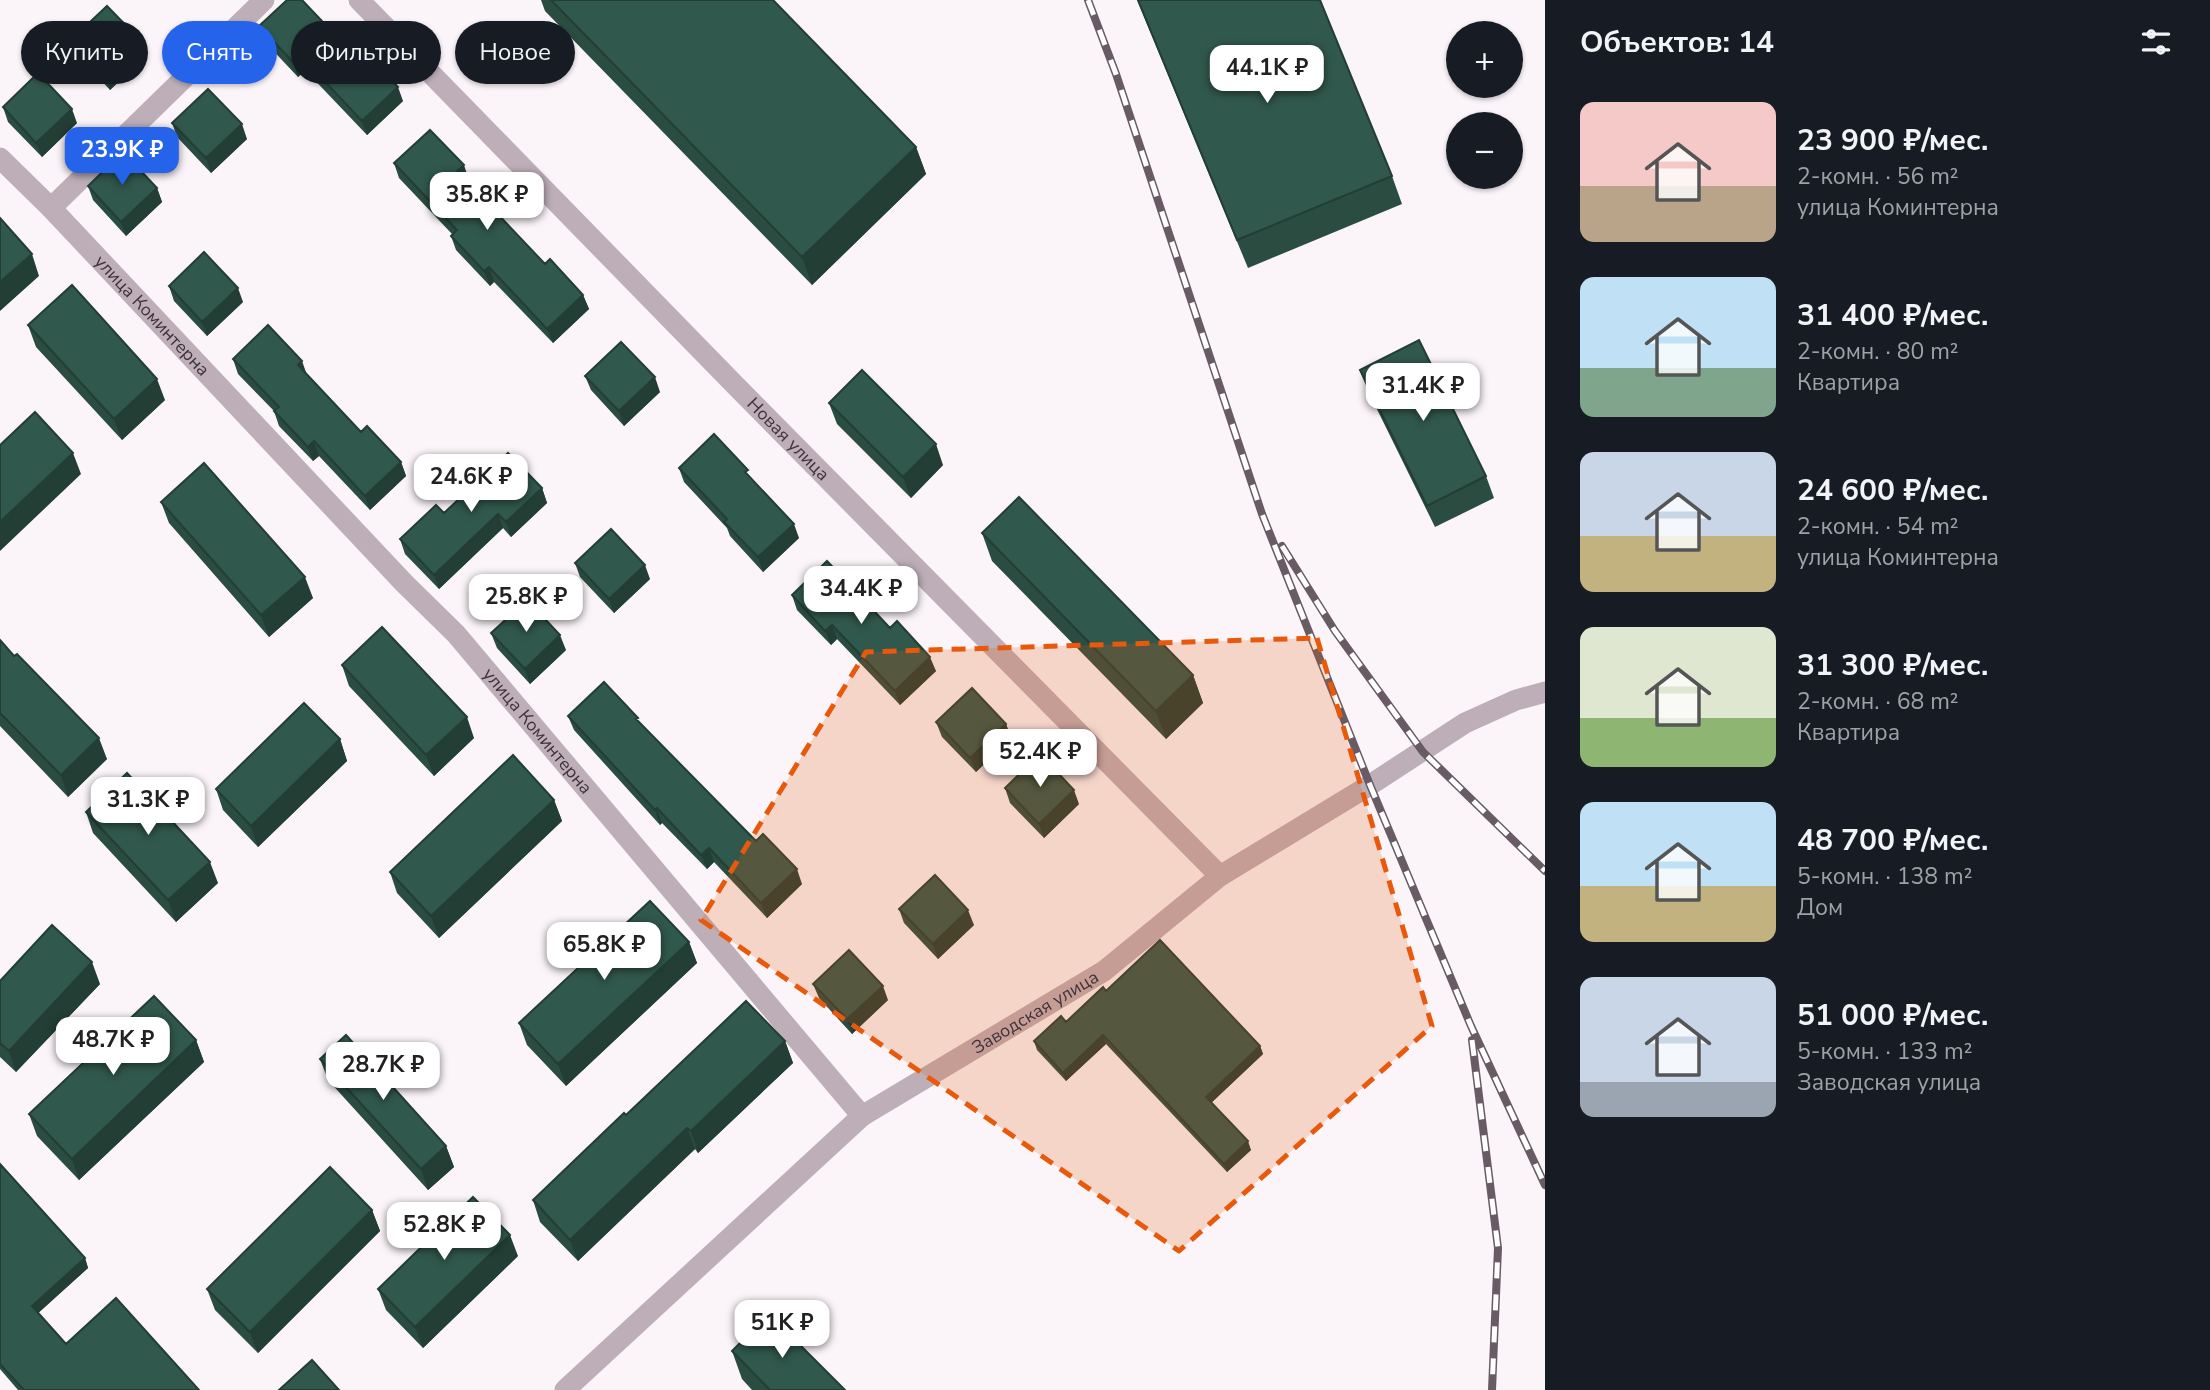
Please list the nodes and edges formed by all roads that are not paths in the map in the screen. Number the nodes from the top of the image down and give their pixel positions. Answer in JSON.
{"nodes":[{"id":1,"x":264,"y":0,"type":"edge"},
{"id":2,"x":359,"y":0,"type":"edge"},
{"id":3,"x":0,"y":158,"type":"edge"},
{"id":4,"x":51,"y":208,"type":"junction"},
{"id":5,"x":1545,"y":692,"type":"edge"},
{"id":6,"x":1220,"y":876,"type":"junction"},
{"id":7,"x":862,"y":1116,"type":"junction"},
{"id":8,"x":565,"y":1390,"type":"edge"}],
"edges":[{"from":1,"to":4,"type":"street"},
{"from":2,"to":6,"type":"street","name":"Новая улица"},
{"from":3,"to":4,"type":"street","name":"улица Коминтерна"},
{"from":4,"to":7,"type":"street","name":"улица Коминтерна"},
{"from":5,"to":6,"type":"street","name":"Заводская улица"},
{"from":6,"to":7,"type":"street","name":"Заводская улица"},
{"from":7,"to":8,"type":"street","name":"Заводская улица"}]}
